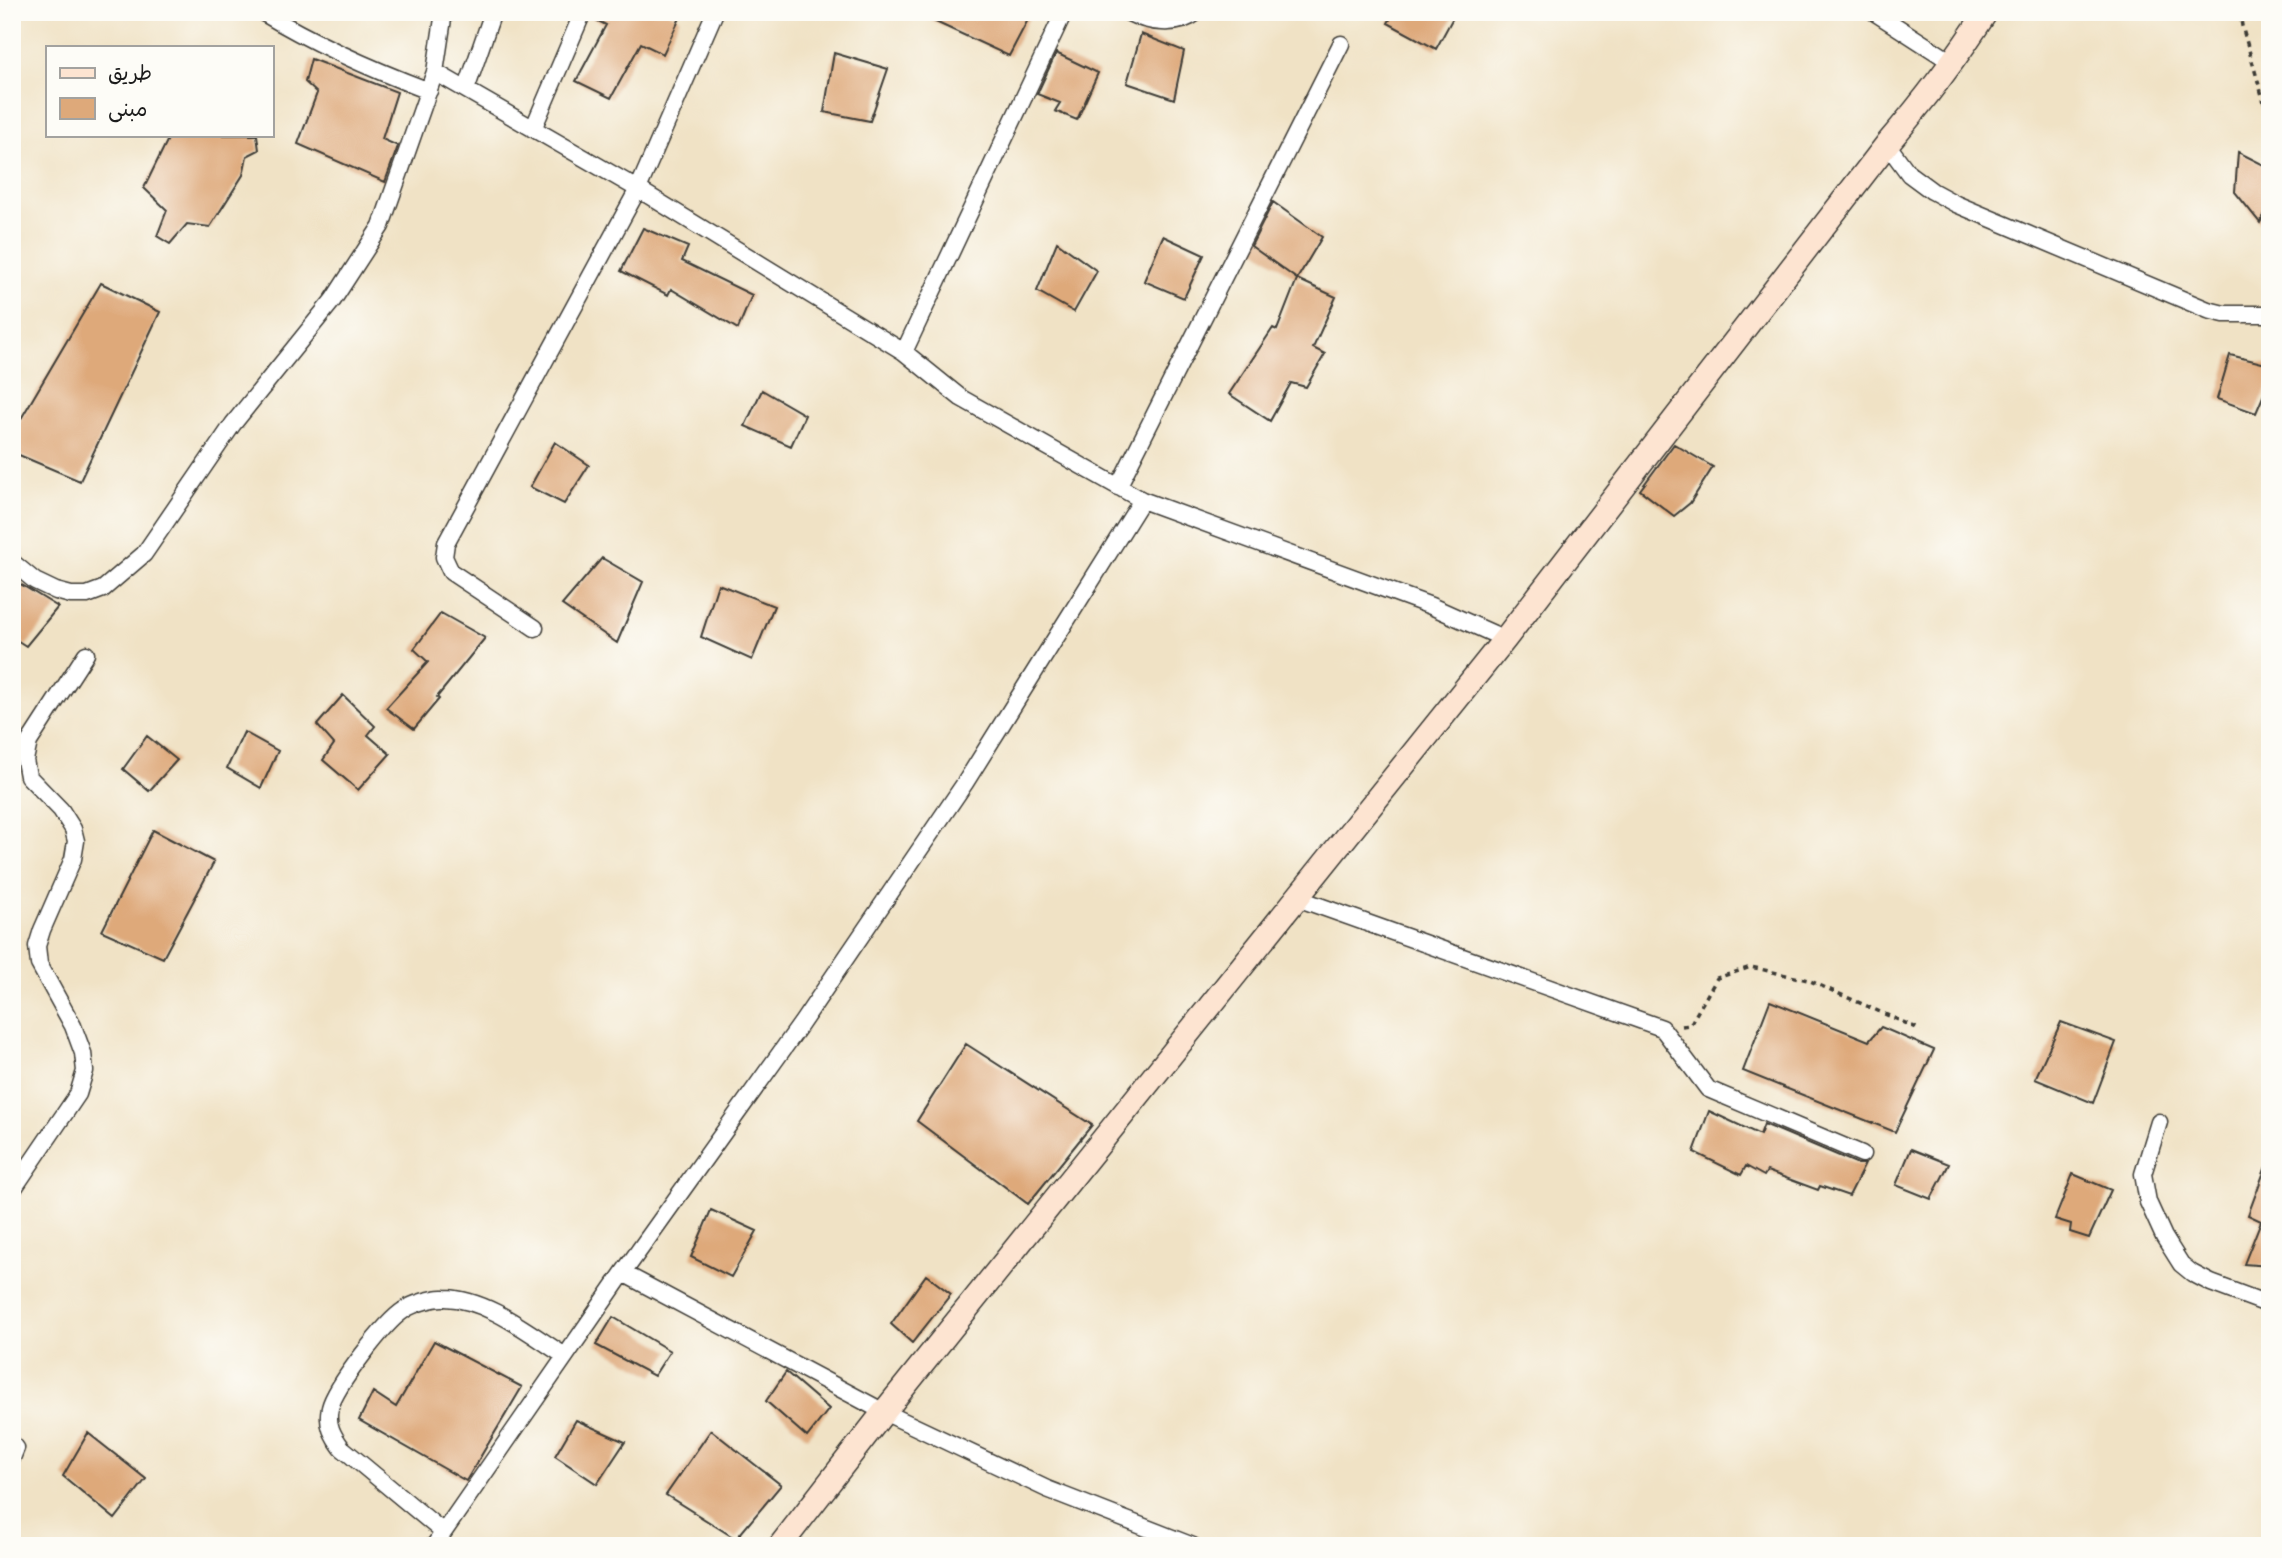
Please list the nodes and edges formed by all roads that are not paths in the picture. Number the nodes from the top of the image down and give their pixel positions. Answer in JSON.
{"nodes":[{"id":1,"x":262,"y":12,"type":"edge"},
{"id":2,"x":444,"y":12,"type":"edge"},
{"id":3,"x":493,"y":12,"type":"edge"},
{"id":4,"x":583,"y":12,"type":"edge"},
{"id":5,"x":715,"y":12,"type":"edge"},
{"id":6,"x":1064,"y":12,"type":"edge"},
{"id":7,"x":1127,"y":12,"type":"edge"},
{"id":8,"x":1197,"y":12,"type":"edge"},
{"id":9,"x":1874,"y":12,"type":"edge"},
{"id":10,"x":1986,"y":12,"type":"edge"},
{"id":11,"x":1340,"y":44,"type":"dead end"},
{"id":12,"x":1953,"y":63,"type":"junction"},
{"id":13,"x":435,"y":72,"type":"junction"},
{"id":14,"x":466,"y":90,"type":"junction"},
{"id":15,"x":429,"y":91,"type":"junction"},
{"id":16,"x":533,"y":129,"type":"junction"},
{"id":17,"x":1887,"y":144,"type":"junction"},
{"id":18,"x":638,"y":190,"type":"junction"},
{"id":19,"x":2270,"y":314,"type":"edge"},
{"id":20,"x":904,"y":352,"type":"junction"},
{"id":21,"x":1118,"y":487,"type":"junction"},
{"id":22,"x":1142,"y":500,"type":"junction"},
{"id":23,"x":12,"y":562,"type":"edge"},
{"id":24,"x":534,"y":628,"type":"dead end"},
{"id":25,"x":1505,"y":639,"type":"junction"},
{"id":26,"x":86,"y":654,"type":"dead end"},
{"id":27,"x":1297,"y":898,"type":"junction"},
{"id":28,"x":2158,"y":1122,"type":"dead end"},
{"id":29,"x":1862,"y":1154,"type":"dead end"},
{"id":30,"x":12,"y":1191,"type":"edge"},
{"id":31,"x":623,"y":1273,"type":"junction"},
{"id":32,"x":2270,"y":1306,"type":"edge"},
{"id":33,"x":565,"y":1356,"type":"junction"},
{"id":34,"x":884,"y":1412,"type":"junction"},
{"id":35,"x":12,"y":1444,"type":"edge"},
{"id":36,"x":12,"y":1458,"type":"edge"},
{"id":37,"x":443,"y":1532,"type":"junction"},
{"id":38,"x":434,"y":1546,"type":"edge"},
{"id":39,"x":780,"y":1546,"type":"edge"},
{"id":40,"x":1192,"y":1546,"type":"edge"}],
"edges":[{"from":1,"to":15,"type":"street"},
{"from":2,"to":13,"type":"street"},
{"from":3,"to":14,"type":"street"},
{"from":4,"to":16,"type":"street"},
{"from":5,"to":18,"type":"street"},
{"from":6,"to":20,"type":"street"},
{"from":7,"to":8,"type":"street"},
{"from":9,"to":12,"type":"street"},
{"from":10,"to":12,"type":"street"},
{"from":11,"to":21,"type":"street"},
{"from":12,"to":17,"type":"street"},
{"from":13,"to":14,"type":"street"},
{"from":13,"to":15,"type":"street"},
{"from":14,"to":16,"type":"street"},
{"from":15,"to":23,"type":"street"},
{"from":16,"to":18,"type":"street"},
{"from":17,"to":19,"type":"street"},
{"from":17,"to":25,"type":"street"},
{"from":18,"to":20,"type":"street"},
{"from":18,"to":24,"type":"street"},
{"from":20,"to":21,"type":"street"},
{"from":21,"to":22,"type":"street"},
{"from":22,"to":25,"type":"street"},
{"from":22,"to":31,"type":"street"},
{"from":25,"to":27,"type":"street"},
{"from":26,"to":30,"type":"street"},
{"from":27,"to":29,"type":"street"},
{"from":27,"to":34,"type":"street"},
{"from":28,"to":32,"type":"street"},
{"from":31,"to":33,"type":"street"},
{"from":31,"to":34,"type":"street"},
{"from":33,"to":37,"type":"street"},
{"from":33,"to":37,"type":"street"},
{"from":34,"to":39,"type":"street"},
{"from":34,"to":40,"type":"street"},
{"from":35,"to":36,"type":"street"},
{"from":37,"to":38,"type":"street"}]}
